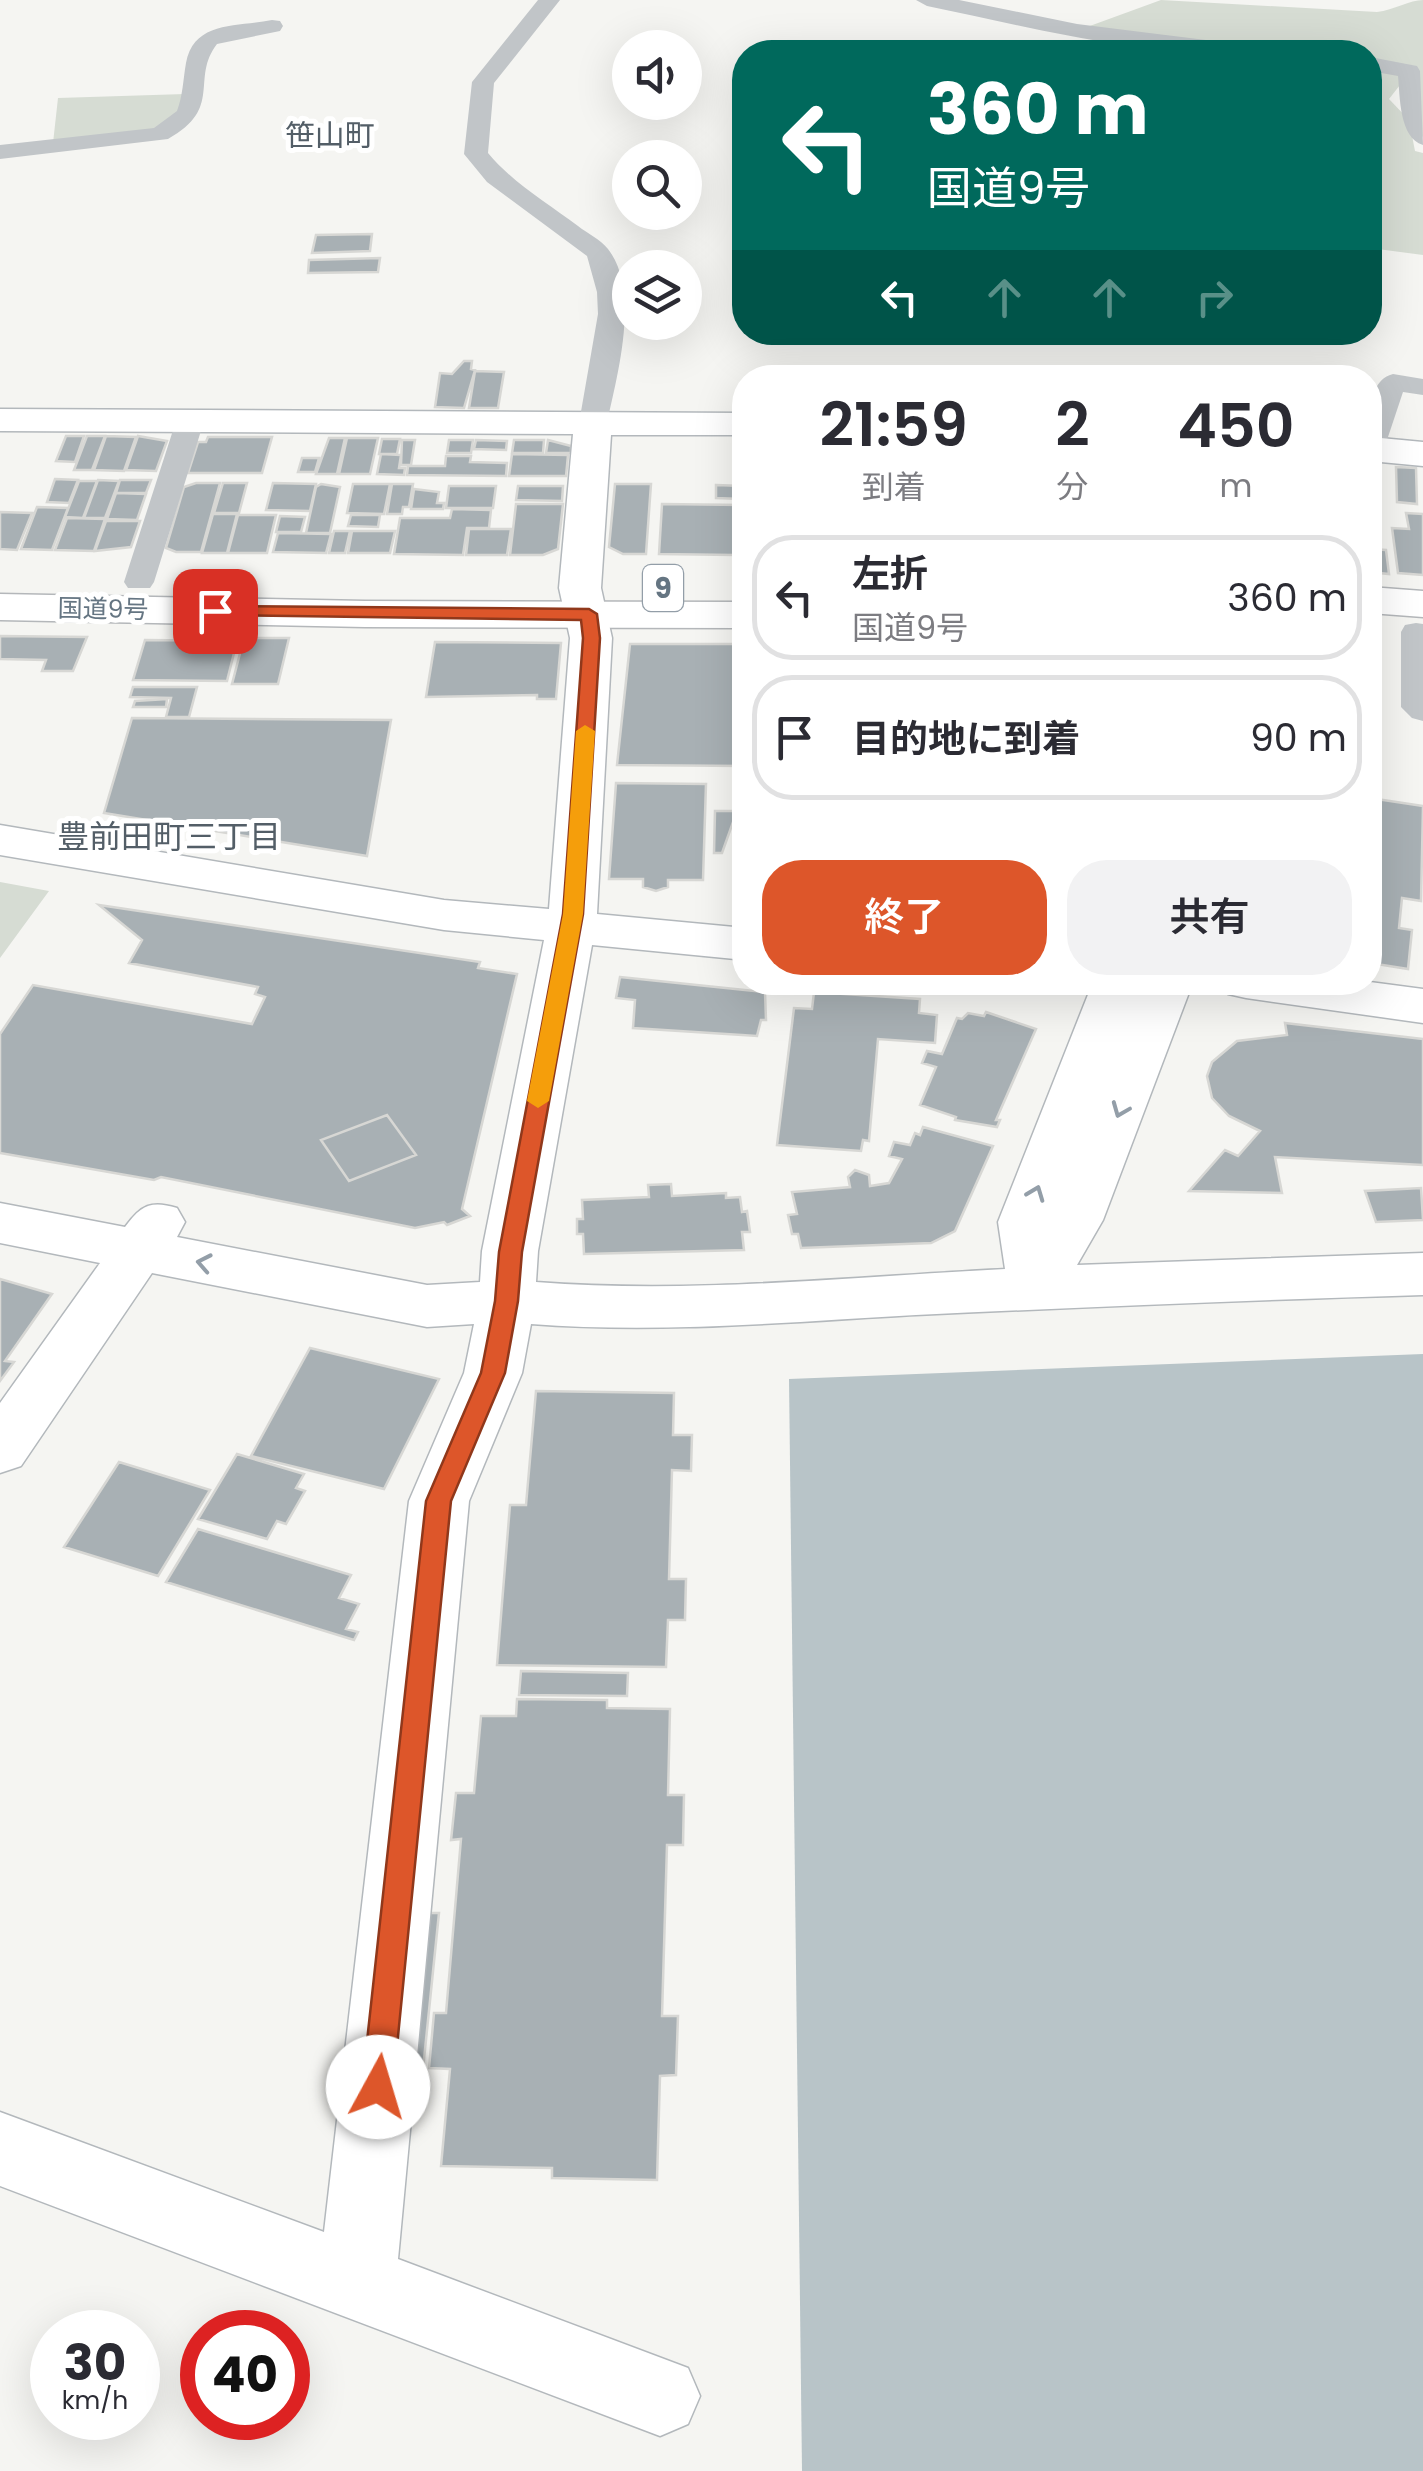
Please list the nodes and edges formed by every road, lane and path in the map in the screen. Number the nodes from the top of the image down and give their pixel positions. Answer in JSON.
{"nodes":[{"id":1,"x":549,"y":0,"type":"edge"},
{"id":2,"x":927,"y":0,"type":"edge"},
{"id":3,"x":272,"y":26,"type":"dead end"},
{"id":4,"x":1154,"y":40,"type":"edge"},
{"id":5,"x":1382,"y":66,"type":"edge"},
{"id":6,"x":1423,"y":138,"type":"edge"},
{"id":7,"x":0,"y":152,"type":"edge"},
{"id":8,"x":1423,"y":387,"type":"edge"},
{"id":9,"x":1382,"y":414,"type":"edge"},
{"id":10,"x":0,"y":420,"type":"edge"},
{"id":11,"x":190,"y":421,"type":"junction"},
{"id":12,"x":594,"y":423,"type":"junction"},
{"id":13,"x":732,"y":424,"type":"edge"},
{"id":14,"x":1382,"y":450,"type":"edge"},
{"id":15,"x":1423,"y":454,"type":"edge"},
{"id":16,"x":0,"y":581,"type":"edge"},
{"id":17,"x":139,"y":582,"type":"junction"},
{"id":18,"x":732,"y":589,"type":"edge"},
{"id":19,"x":584,"y":601,"type":"junction"},
{"id":20,"x":1382,"y":605,"type":"edge"},
{"id":21,"x":0,"y":607,"type":"edge"},
{"id":22,"x":732,"y":614,"type":"edge"},
{"id":23,"x":1421,"y":622,"type":"edge"},
{"id":24,"x":1382,"y":627,"type":"edge"},
{"id":25,"x":1423,"y":712,"type":"edge"},
{"id":26,"x":0,"y":840,"type":"edge"},
{"id":27,"x":570,"y":930,"type":"junction"},
{"id":28,"x":732,"y":943,"type":"edge"},
{"id":29,"x":1113,"y":995,"type":"edge"},
{"id":30,"x":1163,"y":995,"type":"edge"},
{"id":31,"x":1342,"y":995,"type":"edge"},
{"id":32,"x":1423,"y":1006,"type":"edge"},
{"id":33,"x":0,"y":1187,"type":"edge"},
{"id":34,"x":0,"y":1223,"type":"edge"},
{"id":35,"x":149,"y":1234,"type":"junction"},
{"id":36,"x":1423,"y":1274,"type":"edge"},
{"id":37,"x":1036,"y":1288,"type":"junction"},
{"id":38,"x":507,"y":1301,"type":"junction"},
{"id":39,"x":0,"y":1449,"type":"edge"},
{"id":40,"x":0,"y":2149,"type":"edge"},
{"id":41,"x":357,"y":2282,"type":"junction"},
{"id":42,"x":660,"y":2396,"type":"dead end"}],
"edges":[{"from":1,"to":12,"type":"street"},
{"from":2,"to":4,"type":"street"},
{"from":3,"to":7,"type":"street"},
{"from":5,"to":6,"type":"street"},
{"from":8,"to":9,"type":"street"},
{"from":10,"to":11,"type":"main road"},
{"from":11,"to":12,"type":"main road"},
{"from":11,"to":17,"type":"street"},
{"from":12,"to":13,"type":"main road"},
{"from":12,"to":19,"type":"main road"},
{"from":14,"to":15,"type":"main road"},
{"from":16,"to":17,"type":"main road","name":"国道9号","number":"9"},
{"from":17,"to":19,"type":"main road","name":"国道9号","number":"9"},
{"from":18,"to":19,"type":"main road","name":"国道9号","number":"9"},
{"from":19,"to":21,"type":"main road","name":"国道9号","number":"9"},
{"from":19,"to":22,"type":"main road","name":"国道9号","number":"9"},
{"from":19,"to":27,"type":"main road"},
{"from":20,"to":23,"type":"main road"},
{"from":23,"to":24,"type":"main road"},
{"from":23,"to":25,"type":"street"},
{"from":26,"to":27,"type":"main road"},
{"from":27,"to":28,"type":"main road"},
{"from":27,"to":38,"type":"main road"},
{"from":37,"to":29,"type":"main road","one_way":true},
{"from":30,"to":37,"type":"main road","one_way":true},
{"from":31,"to":32,"type":"main road"},
{"from":33,"to":35,"type":"main road"},
{"from":34,"to":35,"type":"main road"},
{"from":35,"to":38,"type":"main road"},
{"from":35,"to":39,"type":"main road"},
{"from":36,"to":37,"type":"main road"},
{"from":37,"to":38,"type":"main road"},
{"from":38,"to":41,"type":"main road"},
{"from":40,"to":41,"type":"main road"},
{"from":41,"to":42,"type":"main road"}]}
